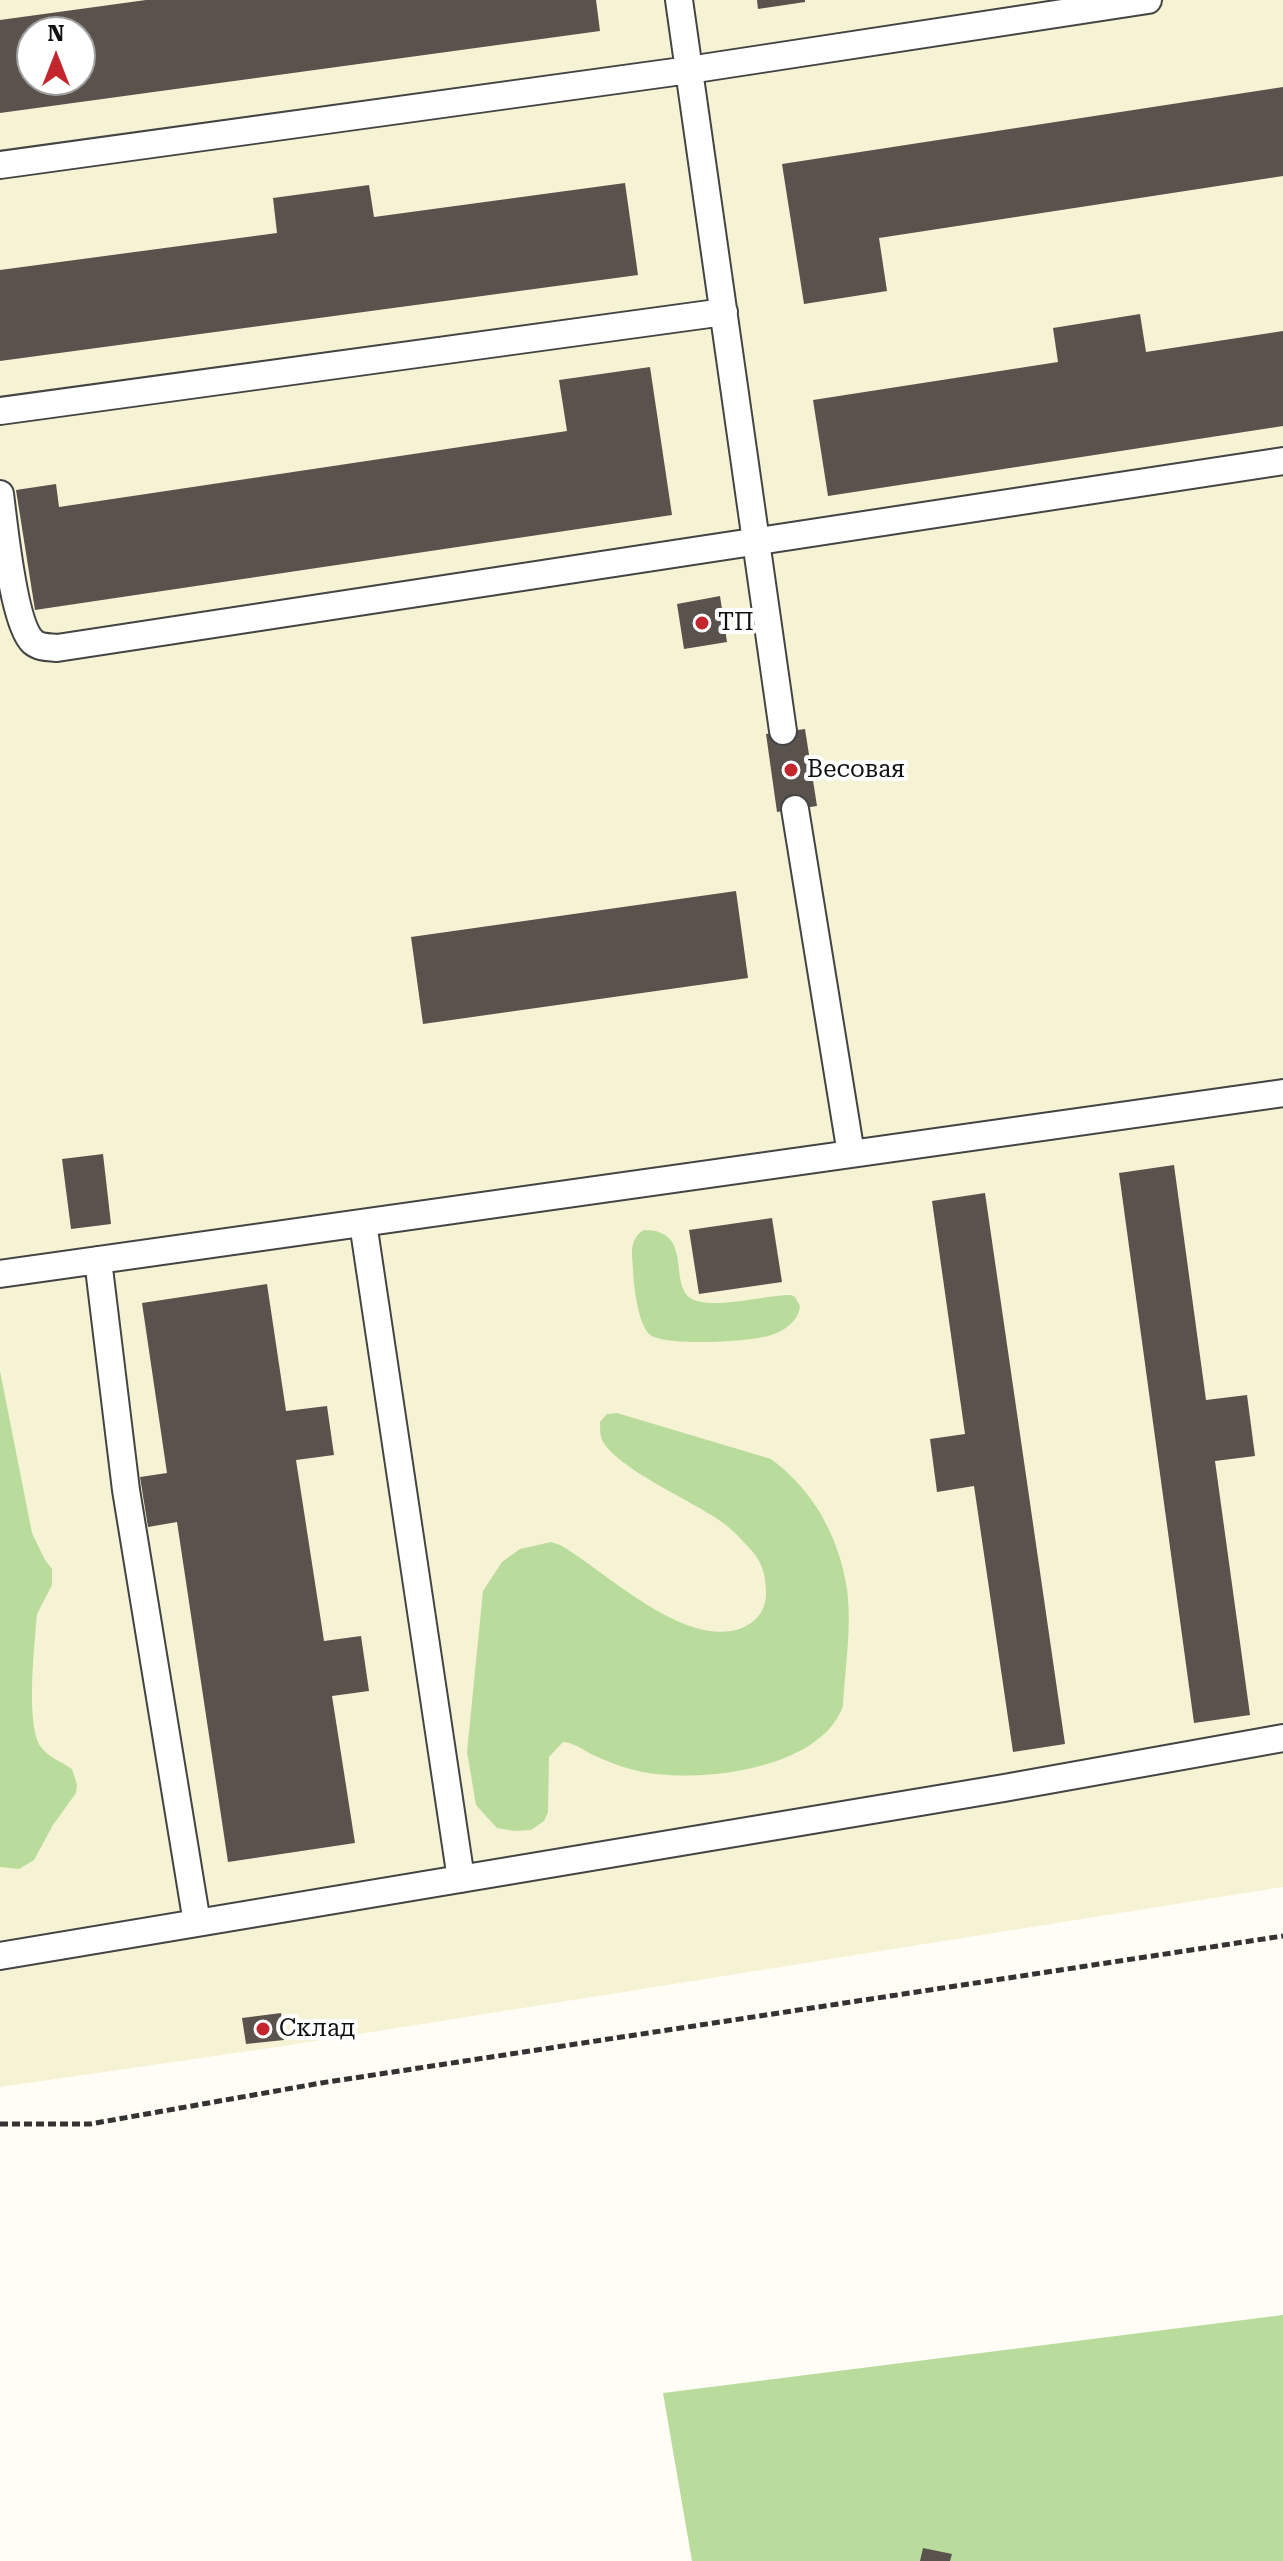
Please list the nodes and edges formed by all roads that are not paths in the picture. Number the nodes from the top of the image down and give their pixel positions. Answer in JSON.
{"nodes":[{"id":1,"x":679,"y":0,"type":"edge"},
{"id":2,"x":1148,"y":0,"type":"edge"},
{"id":3,"x":689,"y":70,"type":"junction"},
{"id":4,"x":0,"y":165,"type":"edge"},
{"id":5,"x":724,"y":312,"type":"junction"},
{"id":6,"x":0,"y":411,"type":"edge"},
{"id":7,"x":1283,"y":461,"type":"edge"},
{"id":8,"x":0,"y":494,"type":"edge"},
{"id":9,"x":756,"y":543,"type":"junction"},
{"id":10,"x":783,"y":731,"type":"dead end"},
{"id":11,"x":795,"y":809,"type":"dead end"},
{"id":12,"x":1283,"y":1093,"type":"edge"},
{"id":13,"x":851,"y":1154,"type":"junction"},
{"id":14,"x":363,"y":1223,"type":"junction"},
{"id":15,"x":98,"y":1260,"type":"junction"},
{"id":16,"x":0,"y":1274,"type":"edge"},
{"id":17,"x":1283,"y":1738,"type":"edge"},
{"id":18,"x":461,"y":1879,"type":"junction"},
{"id":19,"x":197,"y":1923,"type":"junction"},
{"id":20,"x":0,"y":1956,"type":"edge"}],
"edges":[{"from":1,"to":3,"type":"lane"},
{"from":2,"to":3,"type":"lane"},
{"from":3,"to":4,"type":"lane"},
{"from":3,"to":5,"type":"lane"},
{"from":5,"to":6,"type":"lane"},
{"from":5,"to":9,"type":"lane"},
{"from":7,"to":9,"type":"lane"},
{"from":8,"to":9,"type":"lane"},
{"from":9,"to":10,"type":"lane"},
{"from":11,"to":13,"type":"lane"},
{"from":12,"to":13,"type":"lane"},
{"from":13,"to":14,"type":"lane"},
{"from":14,"to":15,"type":"lane"},
{"from":14,"to":18,"type":"lane"},
{"from":15,"to":16,"type":"lane"},
{"from":15,"to":19,"type":"lane"},
{"from":17,"to":18,"type":"lane"},
{"from":18,"to":19,"type":"lane"},
{"from":19,"to":20,"type":"lane"}]}
